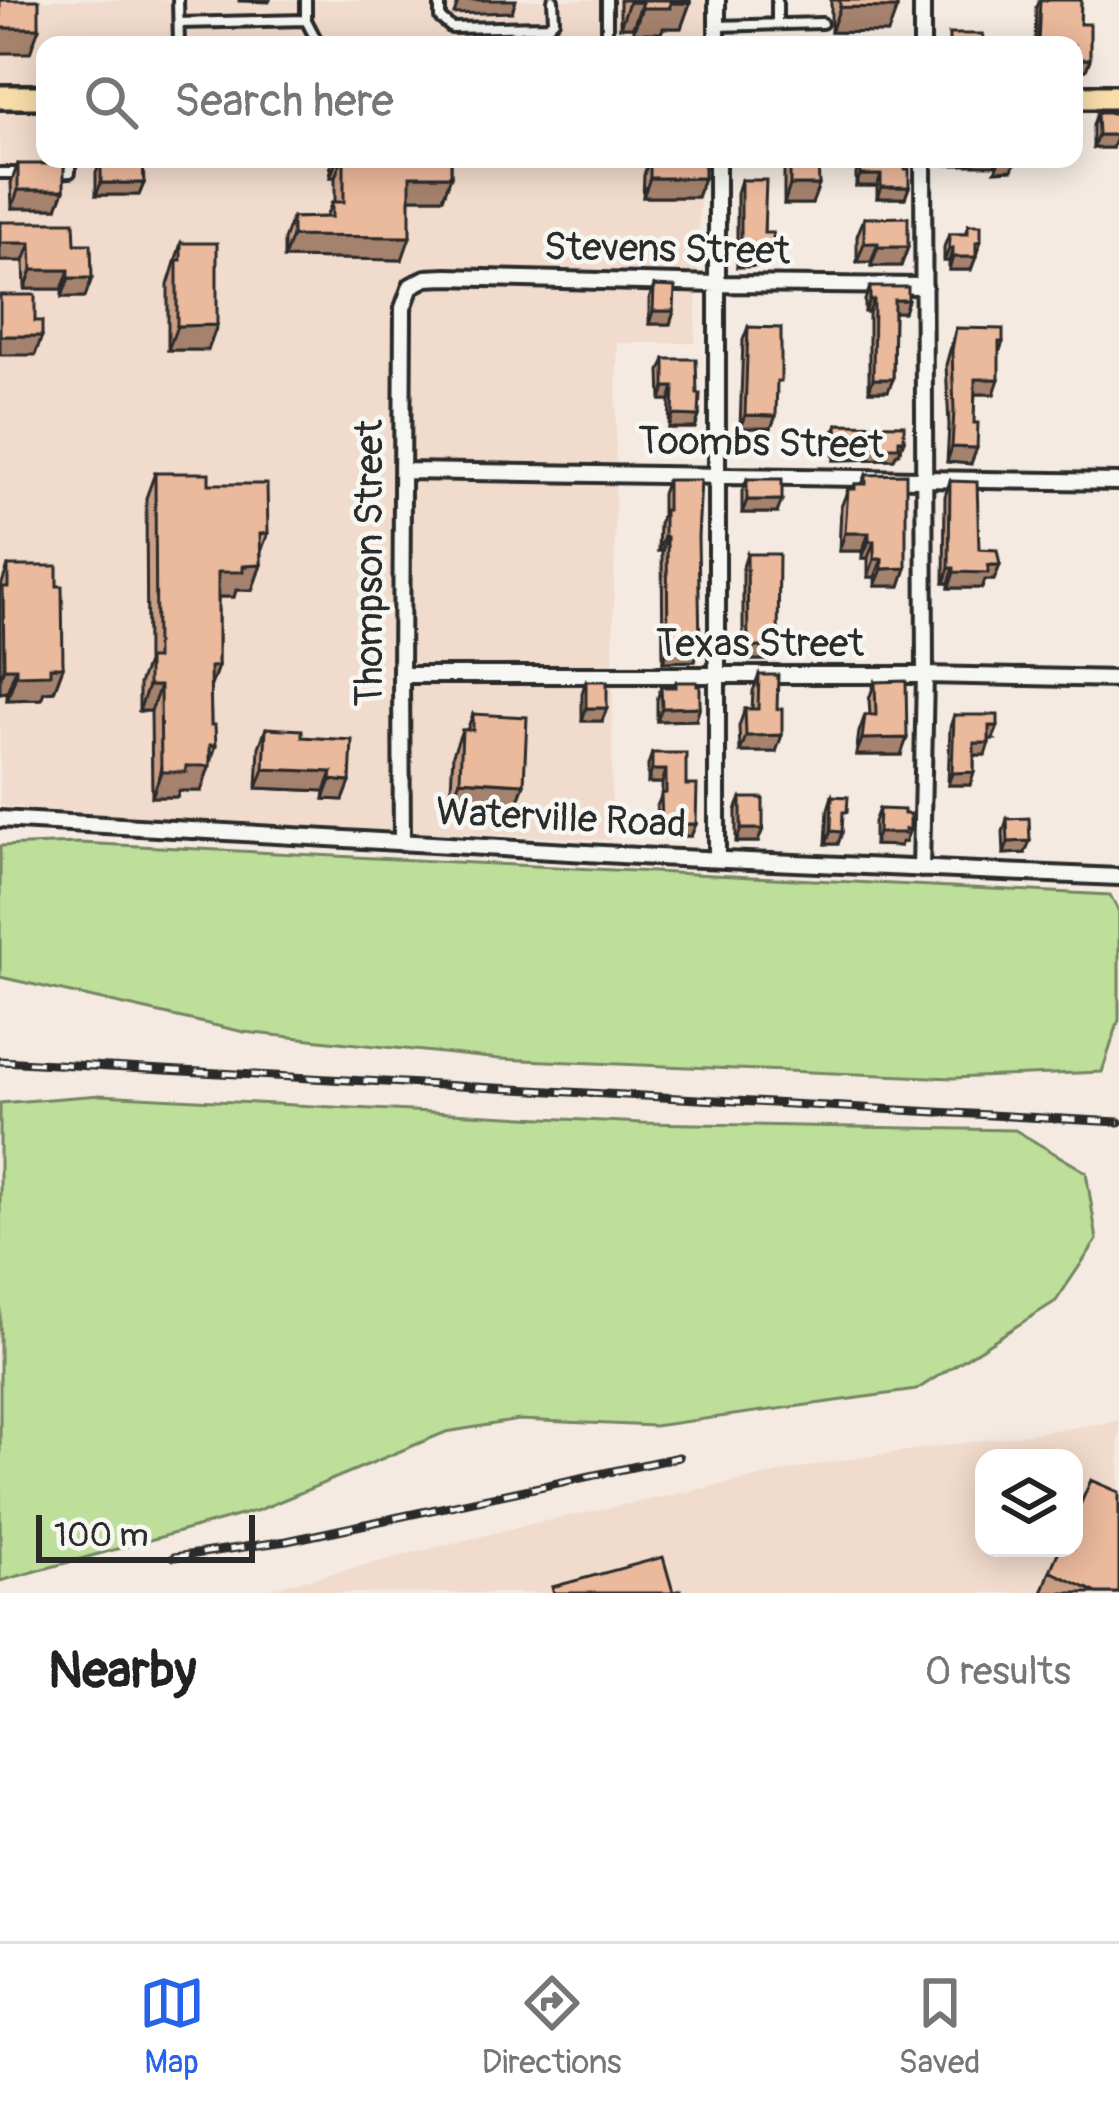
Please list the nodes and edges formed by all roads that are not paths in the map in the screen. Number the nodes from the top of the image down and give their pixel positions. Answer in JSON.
{"nodes":[{"id":1,"x":178,"y":0,"type":"edge"},
{"id":2,"x":306,"y":0,"type":"edge"},
{"id":3,"x":440,"y":0,"type":"edge"},
{"id":4,"x":554,"y":0,"type":"edge"},
{"id":5,"x":607,"y":0,"type":"edge"},
{"id":6,"x":716,"y":0,"type":"edge"},
{"id":7,"x":777,"y":0,"type":"edge"},
{"id":8,"x":922,"y":0,"type":"edge"},
{"id":9,"x":306,"y":20,"type":"junction"},
{"id":10,"x":178,"y":23,"type":"junction"},
{"id":11,"x":822,"y":23,"type":"dead end"},
{"id":12,"x":777,"y":24,"type":"junction"},
{"id":13,"x":717,"y":26,"type":"junction"},
{"id":14,"x":517,"y":27,"type":"junction"},
{"id":15,"x":179,"y":36,"type":"edge"},
{"id":16,"x":314,"y":36,"type":"edge"},
{"id":17,"x":518,"y":36,"type":"edge"},
{"id":18,"x":607,"y":36,"type":"edge"},
{"id":19,"x":717,"y":36,"type":"edge"},
{"id":20,"x":922,"y":36,"type":"edge"},
{"id":21,"x":0,"y":97,"type":"edge"},
{"id":22,"x":36,"y":97,"type":"edge"},
{"id":23,"x":1083,"y":97,"type":"edge"},
{"id":24,"x":1119,"y":97,"type":"edge"},
{"id":25,"x":70,"y":168,"type":"edge"},
{"id":26,"x":718,"y":168,"type":"edge"},
{"id":27,"x":922,"y":168,"type":"edge"},
{"id":28,"x":0,"y":173,"type":"edge"},
{"id":29,"x":25,"y":173,"type":"edge"},
{"id":30,"x":47,"y":173,"type":"edge"},
{"id":31,"x":718,"y":284,"type":"junction"},
{"id":32,"x":411,"y":286,"type":"joint"},
{"id":33,"x":924,"y":286,"type":"junction"},
{"id":34,"x":403,"y":471,"type":"junction"},
{"id":35,"x":717,"y":476,"type":"junction"},
{"id":36,"x":924,"y":478,"type":"junction"},
{"id":37,"x":1119,"y":482,"type":"edge"},
{"id":38,"x":400,"y":675,"type":"junction"},
{"id":39,"x":925,"y":675,"type":"junction"},
{"id":40,"x":717,"y":676,"type":"junction"},
{"id":41,"x":1119,"y":679,"type":"edge"},
{"id":42,"x":0,"y":819,"type":"edge"},
{"id":43,"x":402,"y":843,"type":"junction"},
{"id":44,"x":717,"y":858,"type":"junction"},
{"id":45,"x":922,"y":868,"type":"junction"},
{"id":46,"x":1119,"y":877,"type":"edge"}],
"edges":[{"from":1,"to":10,"type":"lane"},
{"from":2,"to":9,"type":"lane"},
{"from":3,"to":14,"type":"lane"},
{"from":4,"to":14,"type":"lane"},
{"from":5,"to":18,"type":"lane"},
{"from":6,"to":13,"type":"street"},
{"from":7,"to":12,"type":"lane"},
{"from":8,"to":20,"type":"street"},
{"from":9,"to":10,"type":"lane"},
{"from":9,"to":16,"type":"lane"},
{"from":10,"to":15,"type":"lane"},
{"from":11,"to":12,"type":"lane"},
{"from":12,"to":13,"type":"lane"},
{"from":13,"to":19,"type":"street"},
{"from":14,"to":17,"type":"lane"},
{"from":21,"to":22,"type":"main road"},
{"from":23,"to":24,"type":"main road"},
{"from":25,"to":30,"type":"lane"},
{"from":26,"to":31,"type":"street"},
{"from":27,"to":33,"type":"street"},
{"from":28,"to":29,"type":"lane"},
{"from":31,"to":32,"type":"street","name":"Stevens Street"},
{"from":31,"to":33,"type":"street","name":"Stevens Street"},
{"from":31,"to":35,"type":"street"},
{"from":32,"to":34,"type":"street","name":"Thompson Street"},
{"from":33,"to":36,"type":"street"},
{"from":34,"to":35,"type":"street","name":"Toombs Street"},
{"from":34,"to":38,"type":"street","name":"Thompson Street"},
{"from":35,"to":36,"type":"street","name":"Toombs Street"},
{"from":35,"to":40,"type":"street"},
{"from":36,"to":37,"type":"street","name":"Toombs Street"},
{"from":36,"to":39,"type":"street"},
{"from":38,"to":40,"type":"street","name":"Texas Street"},
{"from":38,"to":43,"type":"street","name":"Thompson Street"},
{"from":39,"to":40,"type":"street","name":"Texas Street"},
{"from":39,"to":41,"type":"street","name":"Texas Street"},
{"from":39,"to":45,"type":"street"},
{"from":40,"to":44,"type":"street"},
{"from":42,"to":43,"type":"street","name":"Waterville Road"},
{"from":43,"to":44,"type":"street","name":"Waterville Road"},
{"from":44,"to":45,"type":"street","name":"Waterville Road"},
{"from":45,"to":46,"type":"street","name":"Waterville Road"}]}
